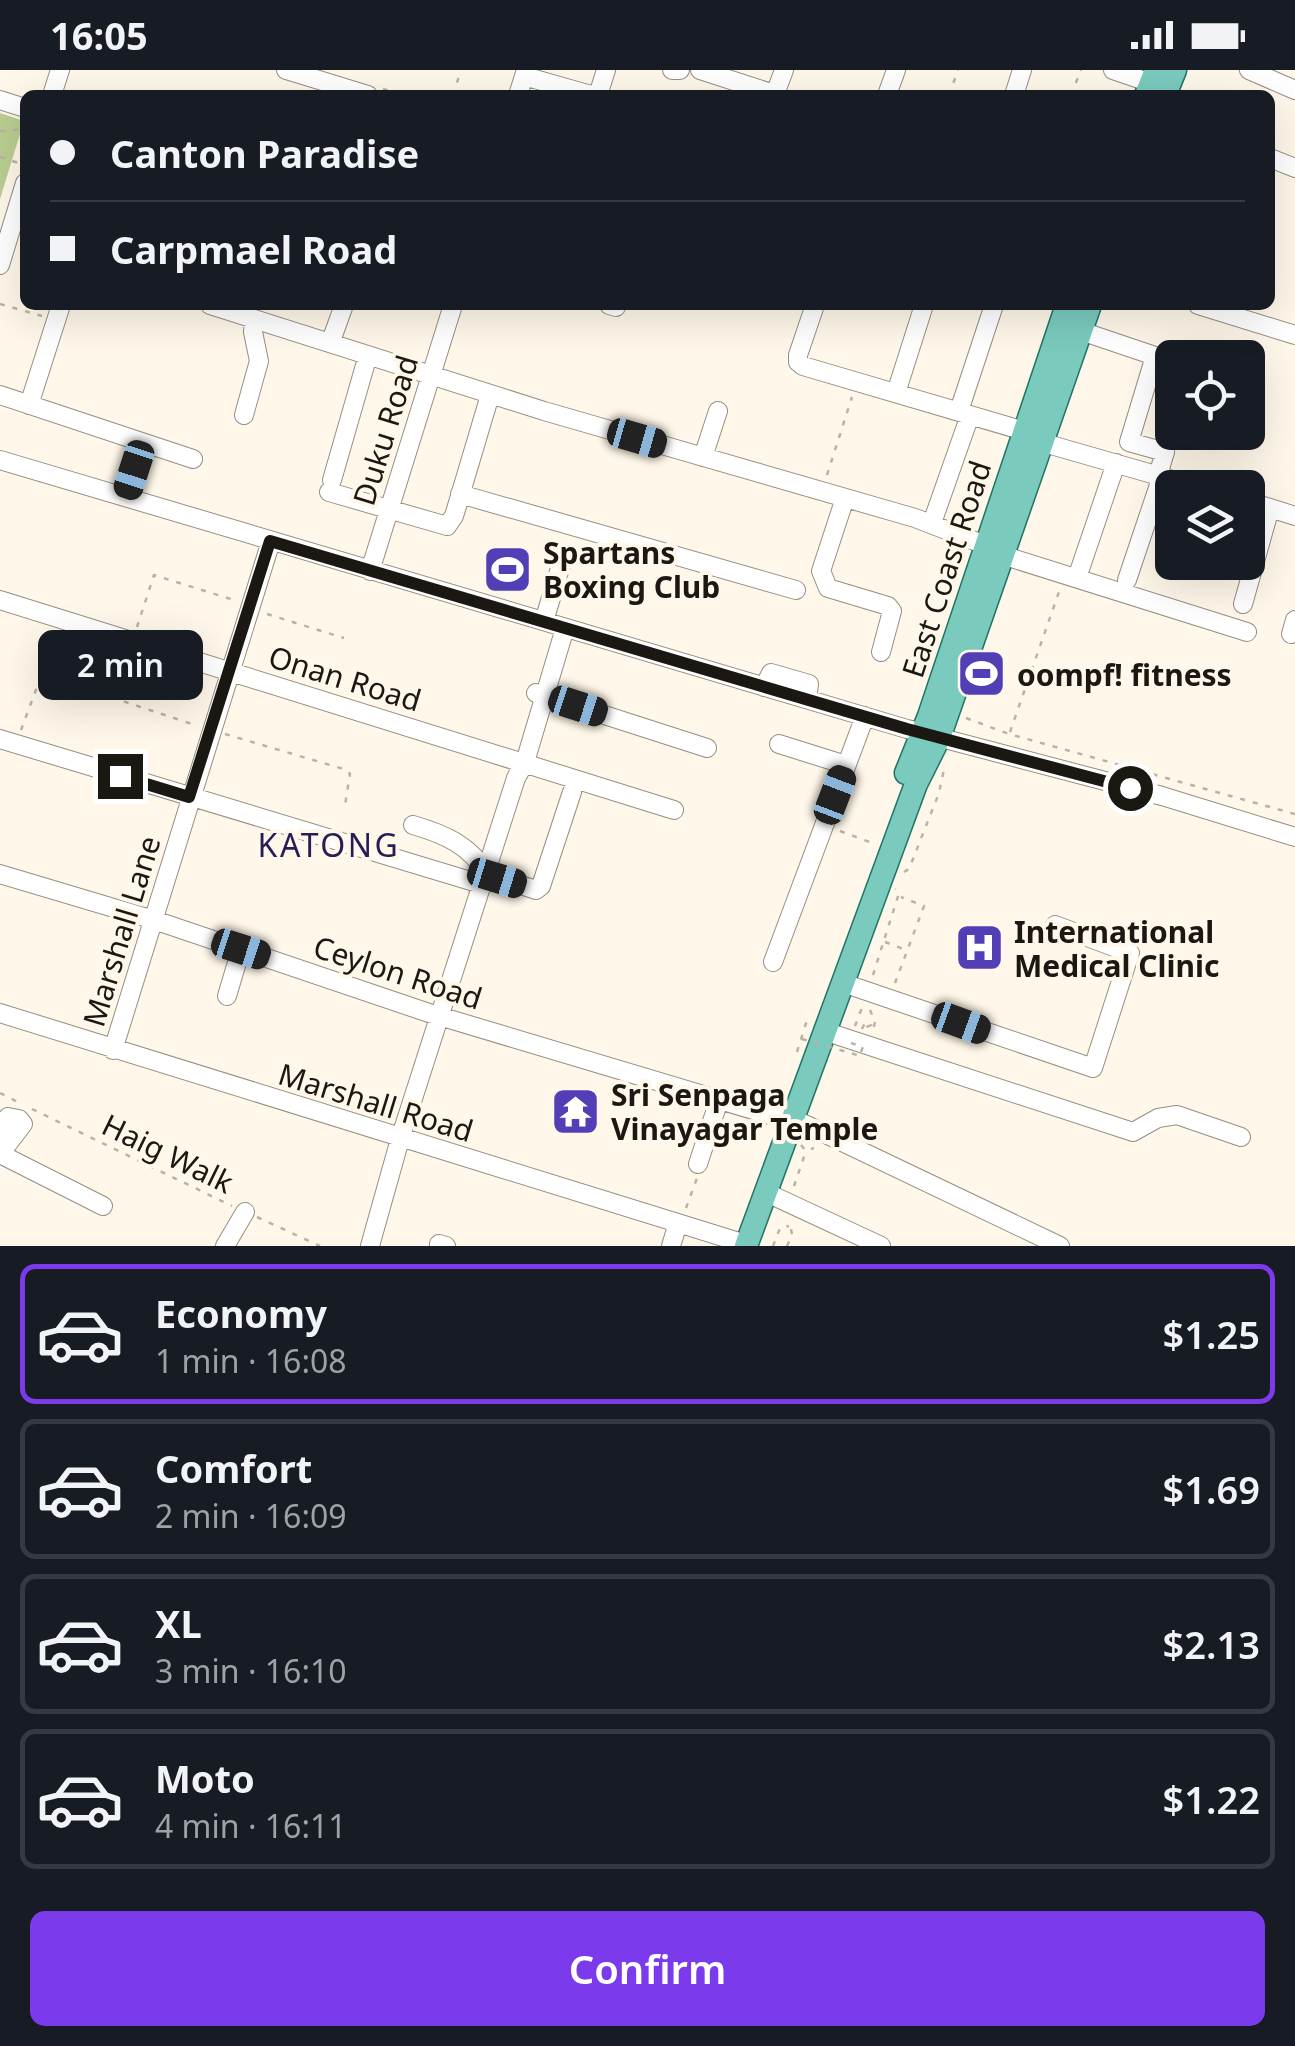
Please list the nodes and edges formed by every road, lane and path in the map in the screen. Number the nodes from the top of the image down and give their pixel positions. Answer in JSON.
{"nodes":[{"id":1,"x":700,"y":70,"type":"edge"},
{"id":2,"x":1113,"y":70,"type":"edge"},
{"id":3,"x":1175,"y":70,"type":"edge"},
{"id":4,"x":1248,"y":70,"type":"edge"},
{"id":5,"x":295,"y":71,"type":"edge"},
{"id":6,"x":525,"y":73,"type":"edge"},
{"id":7,"x":1154,"y":86,"type":"edge"},
{"id":8,"x":320,"y":88,"type":"edge"},
{"id":9,"x":578,"y":90,"type":"edge"},
{"id":10,"x":761,"y":90,"type":"edge"},
{"id":11,"x":1295,"y":90,"type":"edge"},
{"id":12,"x":20,"y":194,"type":"edge"},
{"id":13,"x":10,"y":243,"type":"edge"},
{"id":14,"x":0,"y":264,"type":"edge"},
{"id":15,"x":226,"y":310,"type":"edge"},
{"id":16,"x":342,"y":310,"type":"edge"},
{"id":17,"x":452,"y":310,"type":"edge"},
{"id":18,"x":814,"y":310,"type":"edge"},
{"id":19,"x":922,"y":310,"type":"edge"},
{"id":20,"x":993,"y":310,"type":"edge"},
{"id":21,"x":1067,"y":310,"type":"edge"},
{"id":22,"x":1088,"y":310,"type":"edge"},
{"id":23,"x":1214,"y":310,"type":"edge"},
{"id":24,"x":59,"y":313,"type":"edge"},
{"id":25,"x":254,"y":319,"type":"junction"},
{"id":26,"x":1081,"y":331,"type":"junction"},
{"id":27,"x":1295,"y":335,"type":"edge"},
{"id":28,"x":331,"y":342,"type":"junction"},
{"id":29,"x":368,"y":355,"type":"junction"},
{"id":30,"x":1143,"y":360,"type":"dead end"},
{"id":31,"x":430,"y":375,"type":"junction"},
{"id":32,"x":857,"y":382,"type":"junction"},
{"id":33,"x":896,"y":393,"type":"junction"},
{"id":34,"x":490,"y":394,"type":"junction"},
{"id":35,"x":0,"y":395,"type":"edge"},
{"id":36,"x":29,"y":405,"type":"junction"},
{"id":37,"x":718,"y":411,"type":"dead end"},
{"id":38,"x":964,"y":413,"type":"junction"},
{"id":39,"x":244,"y":414,"type":"dead end"},
{"id":40,"x":1034,"y":437,"type":"junction"},
{"id":41,"x":143,"y":443,"type":"junction"},
{"id":42,"x":702,"y":458,"type":"junction"},
{"id":43,"x":193,"y":459,"type":"dead end"},
{"id":44,"x":0,"y":460,"type":"edge"},
{"id":45,"x":1114,"y":462,"type":"junction"},
{"id":46,"x":1161,"y":470,"type":"edge"},
{"id":47,"x":1155,"y":474,"type":"edge"},
{"id":48,"x":1155,"y":490,"type":"edge"},
{"id":49,"x":822,"y":491,"type":"junction"},
{"id":50,"x":460,"y":494,"type":"junction"},
{"id":51,"x":125,"y":497,"type":"junction"},
{"id":52,"x":845,"y":498,"type":"junction"},
{"id":53,"x":1265,"y":507,"type":"edge"},
{"id":54,"x":1270,"y":508,"type":"junction"},
{"id":55,"x":388,"y":511,"type":"junction"},
{"id":56,"x":1295,"y":516,"type":"edge"},
{"id":57,"x":937,"y":525,"type":"junction"},
{"id":58,"x":270,"y":541,"type":"junction"},
{"id":59,"x":992,"y":546,"type":"junction"},
{"id":60,"x":564,"y":555,"type":"dead end"},
{"id":61,"x":370,"y":571,"type":"junction"},
{"id":62,"x":1072,"y":572,"type":"junction"},
{"id":63,"x":1126,"y":580,"type":"dead end"},
{"id":64,"x":796,"y":590,"type":"dead end"},
{"id":65,"x":0,"y":600,"type":"edge"},
{"id":66,"x":239,"y":602,"type":"dead end"},
{"id":67,"x":1243,"y":604,"type":"dead end"},
{"id":68,"x":256,"y":611,"type":"dead end"},
{"id":69,"x":556,"y":625,"type":"junction"},
{"id":70,"x":1247,"y":632,"type":"dead end"},
{"id":71,"x":134,"y":634,"type":"dead end"},
{"id":72,"x":344,"y":638,"type":"dead end"},
{"id":73,"x":880,"y":652,"type":"dead end"},
{"id":74,"x":229,"y":671,"type":"junction"},
{"id":75,"x":540,"y":694,"type":"junction"},
{"id":76,"x":864,"y":716,"type":"junction"},
{"id":77,"x":960,"y":718,"type":"dead end"},
{"id":78,"x":212,"y":730,"type":"junction"},
{"id":79,"x":1009,"y":734,"type":"junction"},
{"id":80,"x":931,"y":735,"type":"junction"},
{"id":81,"x":8,"y":742,"type":"edge"},
{"id":82,"x":778,"y":744,"type":"dead end"},
{"id":83,"x":707,"y":748,"type":"dead end"},
{"id":84,"x":946,"y":763,"type":"dead end"},
{"id":85,"x":846,"y":765,"type":"junction"},
{"id":86,"x":518,"y":766,"type":"junction"},
{"id":87,"x":572,"y":792,"type":"dead end"},
{"id":88,"x":189,"y":797,"type":"junction"},
{"id":89,"x":345,"y":805,"type":"dead end"},
{"id":90,"x":674,"y":810,"type":"dead end"},
{"id":91,"x":1295,"y":814,"type":"edge"},
{"id":92,"x":414,"y":825,"type":"dead end"},
{"id":93,"x":824,"y":825,"type":"junction"},
{"id":94,"x":1295,"y":837,"type":"edge"},
{"id":95,"x":881,"y":846,"type":"junction"},
{"id":96,"x":911,"y":864,"type":"dead end"},
{"id":97,"x":0,"y":874,"type":"edge"},
{"id":98,"x":485,"y":879,"type":"junction"},
{"id":99,"x":898,"y":896,"type":"dead end"},
{"id":100,"x":154,"y":920,"type":"junction"},
{"id":101,"x":1055,"y":924,"type":"dead end"},
{"id":102,"x":884,"y":942,"type":"dead end"},
{"id":103,"x":241,"y":949,"type":"junction"},
{"id":104,"x":907,"y":951,"type":"junction"},
{"id":105,"x":773,"y":962,"type":"dead end"},
{"id":106,"x":843,"y":983,"type":"junction"},
{"id":107,"x":227,"y":996,"type":"dead end"},
{"id":108,"x":890,"y":998,"type":"junction"},
{"id":109,"x":0,"y":1013,"type":"edge"},
{"id":110,"x":440,"y":1016,"type":"junction"},
{"id":111,"x":816,"y":1024,"type":"junction"},
{"id":112,"x":854,"y":1030,"type":"dead end"},
{"id":113,"x":861,"y":1032,"type":"dead end"},
{"id":114,"x":802,"y":1039,"type":"junction"},
{"id":115,"x":851,"y":1043,"type":"dead end"},
{"id":116,"x":113,"y":1050,"type":"junction"},
{"id":117,"x":797,"y":1053,"type":"dead end"},
{"id":118,"x":0,"y":1093,"type":"edge"},
{"id":119,"x":719,"y":1100,"type":"junction"},
{"id":120,"x":787,"y":1121,"type":"junction"},
{"id":121,"x":1241,"y":1137,"type":"dead end"},
{"id":122,"x":400,"y":1139,"type":"junction"},
{"id":123,"x":3,"y":1149,"type":"edge"},
{"id":124,"x":806,"y":1151,"type":"dead end"},
{"id":125,"x":698,"y":1170,"type":"joint"},
{"id":126,"x":794,"y":1186,"type":"dead end"},
{"id":127,"x":764,"y":1196,"type":"junction"},
{"id":128,"x":102,"y":1206,"type":"dead end"},
{"id":129,"x":245,"y":1212,"type":"junction"},
{"id":130,"x":790,"y":1220,"type":"dead end"},
{"id":131,"x":821,"y":1222,"type":"junction"},
{"id":132,"x":679,"y":1223,"type":"junction"},
{"id":133,"x":790,"y":1226,"type":"junction"},
{"id":134,"x":739,"y":1244,"type":"edge"},
{"id":135,"x":225,"y":1246,"type":"edge"},
{"id":136,"x":320,"y":1246,"type":"edge"},
{"id":137,"x":370,"y":1246,"type":"edge"},
{"id":138,"x":671,"y":1246,"type":"edge"},
{"id":139,"x":773,"y":1246,"type":"edge"},
{"id":140,"x":787,"y":1246,"type":"edge"},
{"id":141,"x":858,"y":1246,"type":"edge"},
{"id":142,"x":881,"y":1246,"type":"edge"},
{"id":143,"x":1041,"y":1246,"type":"edge"},
{"id":144,"x":1060,"y":1246,"type":"edge"}],
"edges":[{"from":1,"to":10,"type":"street"},
{"from":2,"to":7,"type":"street"},
{"from":3,"to":7,"type":"main road"},
{"from":4,"to":11,"type":"street"},
{"from":5,"to":8,"type":"street"},
{"from":6,"to":9,"type":"street"},
{"from":12,"to":13,"type":"street"},
{"from":13,"to":14,"type":"street"},
{"from":15,"to":25,"type":"street"},
{"from":16,"to":28,"type":"street"},
{"from":17,"to":31,"type":"street","name":"Duku Road"},
{"from":18,"to":32,"type":"street"},
{"from":19,"to":33,"type":"street"},
{"from":20,"to":38,"type":"street"},
{"from":21,"to":40,"type":"main road","name":"East Coast Road"},
{"from":22,"to":26,"type":"main road","name":"East Coast Road"},
{"from":23,"to":27,"type":"street"},
{"from":24,"to":36,"type":"street"},
{"from":25,"to":28,"type":"street"},
{"from":25,"to":39,"type":"street"},
{"from":26,"to":40,"type":"main road","name":"East Coast Road"},
{"from":26,"to":46,"type":"street"},
{"from":28,"to":29,"type":"street"},
{"from":29,"to":31,"type":"street"},
{"from":29,"to":55,"type":"street"},
{"from":30,"to":45,"type":"street"},
{"from":31,"to":34,"type":"street"},
{"from":31,"to":55,"type":"street","name":"Duku Road"},
{"from":32,"to":33,"type":"street"},
{"from":32,"to":49,"type":"path"},
{"from":33,"to":38,"type":"street"},
{"from":34,"to":42,"type":"street"},
{"from":34,"to":50,"type":"street"},
{"from":35,"to":36,"type":"street"},
{"from":36,"to":41,"type":"street"},
{"from":37,"to":42,"type":"street"},
{"from":38,"to":40,"type":"street"},
{"from":38,"to":57,"type":"street"},
{"from":40,"to":45,"type":"street"},
{"from":40,"to":59,"type":"main road","name":"East Coast Road"},
{"from":41,"to":43,"type":"street"},
{"from":41,"to":51,"type":"street"},
{"from":42,"to":49,"type":"street"},
{"from":44,"to":51,"type":"street"},
{"from":45,"to":47,"type":"street"},
{"from":45,"to":62,"type":"street"},
{"from":48,"to":63,"type":"street"},
{"from":49,"to":52,"type":"street"},
{"from":50,"to":55,"type":"street"},
{"from":50,"to":64,"type":"street"},
{"from":51,"to":58,"type":"street"},
{"from":52,"to":57,"type":"street"},
{"from":52,"to":73,"type":"street"},
{"from":53,"to":54,"type":"street"},
{"from":54,"to":56,"type":"street"},
{"from":54,"to":67,"type":"street"},
{"from":55,"to":61,"type":"street","name":"Duku Road"},
{"from":57,"to":59,"type":"street"},
{"from":58,"to":61,"type":"street"},
{"from":58,"to":74,"type":"street","name":"Marshall Lane"},
{"from":59,"to":62,"type":"street","name":"East Coast Road"},
{"from":59,"to":80,"type":"main road","name":"East Coast Road"},
{"from":60,"to":69,"type":"street"},
{"from":61,"to":69,"type":"street"},
{"from":62,"to":70,"type":"street","name":"East Coast Road"},
{"from":62,"to":79,"type":"path"},
{"from":65,"to":74,"type":"street","name":"Onan Road"},
{"from":66,"to":71,"type":"path"},
{"from":68,"to":72,"type":"path"},
{"from":69,"to":75,"type":"street"},
{"from":69,"to":76,"type":"street"},
{"from":74,"to":78,"type":"street","name":"Marshall Lane"},
{"from":74,"to":86,"type":"street","name":"Onan Road"},
{"from":75,"to":83,"type":"street"},
{"from":75,"to":86,"type":"street"},
{"from":76,"to":80,"type":"street"},
{"from":76,"to":85,"type":"street"},
{"from":77,"to":79,"type":"path"},
{"from":78,"to":81,"type":"path"},
{"from":78,"to":88,"type":"street","name":"Marshall Lane"},
{"from":78,"to":89,"type":"path"},
{"from":79,"to":91,"type":"path"},
{"from":80,"to":94,"type":"street"},
{"from":80,"to":95,"type":"main road","name":"East Coast Road"},
{"from":80,"to":106,"type":"main road","name":"East Coast Road"},
{"from":81,"to":88,"type":"street"},
{"from":82,"to":85,"type":"street"},
{"from":84,"to":96,"type":"path"},
{"from":85,"to":93,"type":"street"},
{"from":86,"to":90,"type":"street","name":"Onan Road"},
{"from":86,"to":98,"type":"street"},
{"from":87,"to":98,"type":"street"},
{"from":88,"to":98,"type":"street"},
{"from":88,"to":100,"type":"street","name":"Marshall Lane"},
{"from":92,"to":98,"type":"street"},
{"from":93,"to":95,"type":"path"},
{"from":93,"to":105,"type":"street"},
{"from":95,"to":120,"type":"main road","name":"East Coast Road"},
{"from":97,"to":100,"type":"street","name":"Ceylon Road"},
{"from":98,"to":110,"type":"street"},
{"from":99,"to":104,"type":"path"},
{"from":100,"to":103,"type":"street","name":"Ceylon Road"},
{"from":100,"to":116,"type":"street","name":"Marshall Lane"},
{"from":101,"to":108,"type":"street"},
{"from":102,"to":104,"type":"path"},
{"from":103,"to":107,"type":"street"},
{"from":103,"to":110,"type":"street","name":"Ceylon Road"},
{"from":104,"to":108,"type":"path"},
{"from":106,"to":108,"type":"street"},
{"from":106,"to":111,"type":"main road","name":"East Coast Road"},
{"from":109,"to":116,"type":"street","name":"Marshall Road"},
{"from":110,"to":119,"type":"street","name":"Ceylon Road"},
{"from":110,"to":122,"type":"street"},
{"from":111,"to":114,"type":"path"},
{"from":111,"to":120,"type":"main road","name":"East Coast Road"},
{"from":111,"to":121,"type":"street"},
{"from":112,"to":113,"type":"path"},
{"from":114,"to":115,"type":"path","bridge":true},
{"from":114,"to":117,"type":"path"},
{"from":116,"to":122,"type":"street","name":"Marshall Road"},
{"from":118,"to":129,"type":"path","name":"Haig Walk"},
{"from":119,"to":120,"type":"street","name":"Ceylon Road"},
{"from":119,"to":125,"type":"street"},
{"from":120,"to":127,"type":"main road","name":"East Coast Road"},
{"from":120,"to":134,"type":"main road","name":"East Coast Road"},
{"from":120,"to":143,"type":"street"},
{"from":120,"to":144,"type":"street"},
{"from":122,"to":132,"type":"street","name":"Marshall Road"},
{"from":122,"to":137,"type":"street"},
{"from":123,"to":128,"type":"street"},
{"from":124,"to":126,"type":"path"},
{"from":125,"to":132,"type":"path"},
{"from":127,"to":131,"type":"street"},
{"from":127,"to":134,"type":"main road","name":"East Coast Road"},
{"from":129,"to":135,"type":"street"},
{"from":129,"to":136,"type":"path","name":"Haig Walk"},
{"from":130,"to":133,"type":"path"},
{"from":131,"to":141,"type":"street"},
{"from":131,"to":142,"type":"street"},
{"from":132,"to":134,"type":"street","name":"Marshall Road"},
{"from":132,"to":138,"type":"street"},
{"from":133,"to":139,"type":"path"},
{"from":133,"to":140,"type":"path"}]}
